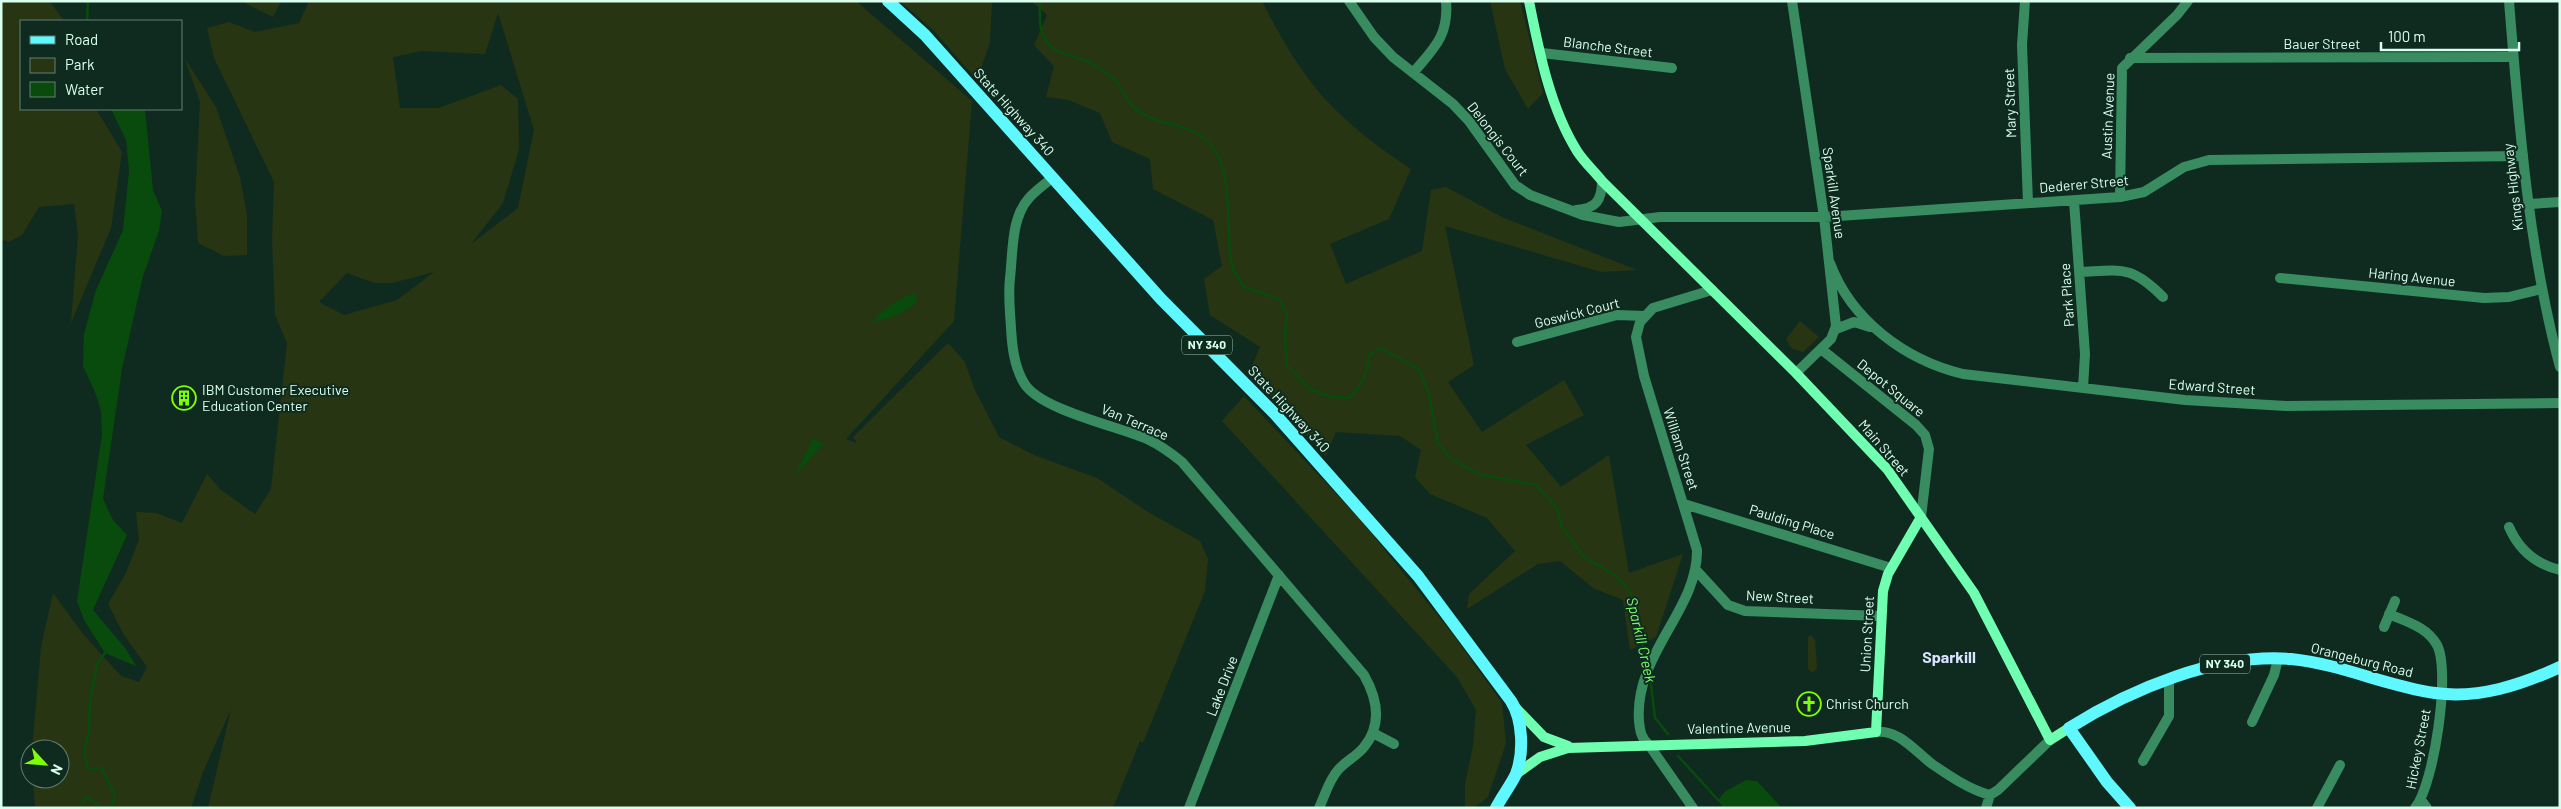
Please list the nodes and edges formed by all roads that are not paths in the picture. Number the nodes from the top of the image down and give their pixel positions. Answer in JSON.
{"nodes":[{"id":1,"x":888,"y":1,"type":"edge"},
{"id":2,"x":1349,"y":1,"type":"edge"},
{"id":3,"x":1446,"y":1,"type":"edge"},
{"id":4,"x":1529,"y":1,"type":"edge"},
{"id":5,"x":1792,"y":1,"type":"edge"},
{"id":6,"x":2026,"y":1,"type":"edge"},
{"id":7,"x":2188,"y":1,"type":"edge"},
{"id":8,"x":2509,"y":1,"type":"edge"},
{"id":9,"x":1542,"y":53,"type":"junction"},
{"id":10,"x":2514,"y":57,"type":"junction"},
{"id":11,"x":2130,"y":58,"type":"junction"},
{"id":12,"x":1672,"y":68,"type":"dead end"},
{"id":13,"x":1413,"y":73,"type":"junction"},
{"id":14,"x":2523,"y":156,"type":"junction"},
{"id":15,"x":1052,"y":178,"type":"junction"},
{"id":16,"x":1602,"y":181,"type":"junction"},
{"id":17,"x":2120,"y":197,"type":"junction"},
{"id":18,"x":2074,"y":201,"type":"junction"},
{"id":19,"x":2560,"y":202,"type":"edge"},
{"id":20,"x":2028,"y":203,"type":"junction"},
{"id":21,"x":2529,"y":204,"type":"junction"},
{"id":22,"x":1569,"y":211,"type":"junction"},
{"id":23,"x":1824,"y":217,"type":"junction"},
{"id":24,"x":1639,"y":219,"type":"junction"},
{"id":25,"x":1830,"y":263,"type":"junction"},
{"id":26,"x":2080,"y":272,"type":"junction"},
{"id":27,"x":2280,"y":278,"type":"dead end"},
{"id":28,"x":2541,"y":289,"type":"junction"},
{"id":29,"x":1712,"y":290,"type":"junction"},
{"id":30,"x":2163,"y":297,"type":"dead end"},
{"id":31,"x":1644,"y":316,"type":"junction"},
{"id":32,"x":1836,"y":329,"type":"junction"},
{"id":33,"x":1875,"y":329,"type":"junction"},
{"id":34,"x":1517,"y":342,"type":"dead end"},
{"id":35,"x":1821,"y":349,"type":"junction"},
{"id":36,"x":2560,"y":367,"type":"edge"},
{"id":37,"x":1796,"y":374,"type":"junction"},
{"id":38,"x":2083,"y":388,"type":"junction"},
{"id":39,"x":2560,"y":402,"type":"edge"},
{"id":40,"x":1684,"y":504,"type":"junction"},
{"id":41,"x":1921,"y":517,"type":"junction"},
{"id":42,"x":2509,"y":526,"type":"dead end"},
{"id":43,"x":1891,"y":568,"type":"junction"},
{"id":44,"x":1695,"y":569,"type":"junction"},
{"id":45,"x":2560,"y":570,"type":"edge"},
{"id":46,"x":1279,"y":575,"type":"junction"},
{"id":47,"x":2395,"y":601,"type":"dead end"},
{"id":48,"x":2389,"y":614,"type":"junction"},
{"id":49,"x":1881,"y":616,"type":"junction"},
{"id":50,"x":2384,"y":627,"type":"dead end"},
{"id":51,"x":2278,"y":659,"type":"junction"},
{"id":52,"x":2560,"y":667,"type":"edge"},
{"id":53,"x":2169,"y":680,"type":"junction"},
{"id":54,"x":2441,"y":694,"type":"junction"},
{"id":55,"x":1511,"y":702,"type":"junction"},
{"id":56,"x":2252,"y":722,"type":"dead end"},
{"id":57,"x":2069,"y":728,"type":"junction"},
{"id":58,"x":1876,"y":732,"type":"junction"},
{"id":59,"x":1373,"y":733,"type":"junction"},
{"id":60,"x":2050,"y":740,"type":"junction"},
{"id":61,"x":1394,"y":744,"type":"dead end"},
{"id":62,"x":1649,"y":745,"type":"junction"},
{"id":63,"x":1578,"y":748,"type":"junction"},
{"id":64,"x":2143,"y":761,"type":"dead end"},
{"id":65,"x":2340,"y":765,"type":"dead end"},
{"id":66,"x":1515,"y":775,"type":"junction"},
{"id":67,"x":1990,"y":795,"type":"junction"},
{"id":68,"x":2421,"y":805,"type":"edge"},
{"id":69,"x":1188,"y":808,"type":"edge"},
{"id":70,"x":1320,"y":808,"type":"edge"},
{"id":71,"x":1496,"y":808,"type":"edge"},
{"id":72,"x":1693,"y":808,"type":"edge"},
{"id":73,"x":1986,"y":808,"type":"edge"},
{"id":74,"x":2130,"y":808,"type":"edge"},
{"id":75,"x":2317,"y":808,"type":"edge"}],
"edges":[{"from":1,"to":15,"type":"main road","name":"State Highway 340","number":"NY 340"},
{"from":2,"to":13,"type":"street","name":"Delongis Court"},
{"from":3,"to":13,"type":"street"},
{"from":4,"to":9,"type":"main road","name":"Main Street"},
{"from":5,"to":23,"type":"street","name":"Sparkill Avenue"},
{"from":6,"to":20,"type":"street","name":"Mary Street"},
{"from":7,"to":11,"type":"street","name":"Austin Avenue"},
{"from":8,"to":10,"type":"street","name":"Kings Highway"},
{"from":9,"to":12,"type":"street","name":"Blanche Street"},
{"from":9,"to":16,"type":"main road","name":"Main Street"},
{"from":10,"to":11,"type":"street","name":"Bauer Street"},
{"from":10,"to":14,"type":"street","name":"Kings Highway"},
{"from":11,"to":17,"type":"street","name":"Austin Avenue"},
{"from":13,"to":22,"type":"street","name":"Delongis Court"},
{"from":14,"to":17,"type":"street","name":"Dederer Street"},
{"from":14,"to":21,"type":"street","name":"Kings Highway"},
{"from":15,"to":46,"type":"street","name":"Van Terrace"},
{"from":15,"to":55,"type":"main road","name":"State Highway 340","number":"NY 340"},
{"from":16,"to":22,"type":"street"},
{"from":16,"to":24,"type":"main road","name":"Main Street"},
{"from":17,"to":18,"type":"street","name":"Dederer Street"},
{"from":18,"to":20,"type":"street","name":"Dederer Street"},
{"from":18,"to":26,"type":"street","name":"Park Place"},
{"from":19,"to":21,"type":"street"},
{"from":20,"to":23,"type":"street","name":"Dederer Street"},
{"from":21,"to":28,"type":"street","name":"Kings Highway"},
{"from":22,"to":24,"type":"street","name":"Delongis Court"},
{"from":23,"to":24,"type":"street","name":"Dederer Street"},
{"from":23,"to":25,"type":"street","name":"Sparkill Avenue"},
{"from":24,"to":29,"type":"main road","name":"Main Street"},
{"from":25,"to":32,"type":"street","name":"Sparkill Avenue"},
{"from":25,"to":33,"type":"street"},
{"from":26,"to":30,"type":"street"},
{"from":26,"to":38,"type":"street","name":"Park Place"},
{"from":27,"to":28,"type":"street","name":"Haring Avenue"},
{"from":28,"to":36,"type":"street","name":"Kings Highway"},
{"from":29,"to":31,"type":"street"},
{"from":29,"to":37,"type":"main road","name":"Main Street"},
{"from":31,"to":34,"type":"street","name":"Goswick Court"},
{"from":31,"to":40,"type":"street","name":"William Street"},
{"from":32,"to":33,"type":"street"},
{"from":32,"to":35,"type":"street"},
{"from":33,"to":38,"type":"street","name":"Edward Street"},
{"from":35,"to":37,"type":"street"},
{"from":35,"to":41,"type":"street","name":"Depot Square"},
{"from":37,"to":41,"type":"main road","name":"Main Street"},
{"from":38,"to":39,"type":"street","name":"Edward Street"},
{"from":40,"to":43,"type":"street","name":"Paulding Place"},
{"from":40,"to":44,"type":"street","name":"William Street"},
{"from":41,"to":43,"type":"main road","name":"Union Street"},
{"from":41,"to":60,"type":"main road","name":"Main Street"},
{"from":42,"to":45,"type":"street"},
{"from":43,"to":49,"type":"main road","name":"Union Street"},
{"from":44,"to":49,"type":"street","name":"New Street"},
{"from":44,"to":62,"type":"street","name":"William Street"},
{"from":46,"to":59,"type":"street","name":"Van Terrace"},
{"from":46,"to":69,"type":"street","name":"Lake Drive"},
{"from":47,"to":48,"type":"street"},
{"from":48,"to":50,"type":"street"},
{"from":48,"to":54,"type":"street","name":"Hickey Street"},
{"from":49,"to":58,"type":"main road","name":"Union Street"},
{"from":51,"to":53,"type":"main road","name":"Orangeburg Road","number":"NY 340"},
{"from":51,"to":54,"type":"main road","name":"Orangeburg Road","number":"NY 340"},
{"from":51,"to":56,"type":"street"},
{"from":52,"to":54,"type":"main road","name":"Orangeburg Road","number":"NY 340"},
{"from":53,"to":57,"type":"main road","name":"Orangeburg Road","number":"NY 340"},
{"from":53,"to":64,"type":"street"},
{"from":54,"to":68,"type":"street","name":"Hickey Street"},
{"from":55,"to":63,"type":"main road","name":"State Highway 340","number":"NY 340"},
{"from":55,"to":66,"type":"main road"},
{"from":57,"to":60,"type":"main road","name":"Orangeburg Road","number":"NY 340"},
{"from":57,"to":74,"type":"main road"},
{"from":58,"to":62,"type":"main road","name":"Valentine Avenue","number":"NY 340"},
{"from":58,"to":67,"type":"street","name":"Valentine Avenue"},
{"from":59,"to":61,"type":"street"},
{"from":59,"to":70,"type":"street"},
{"from":60,"to":67,"type":"street"},
{"from":62,"to":63,"type":"main road","name":"Valentine Avenue","number":"NY 340"},
{"from":62,"to":72,"type":"street"},
{"from":63,"to":66,"type":"main road","name":"Valentine Avenue"},
{"from":65,"to":75,"type":"street"},
{"from":66,"to":71,"type":"main road","name":"Valentine Avenue"},
{"from":67,"to":73,"type":"street"}]}
